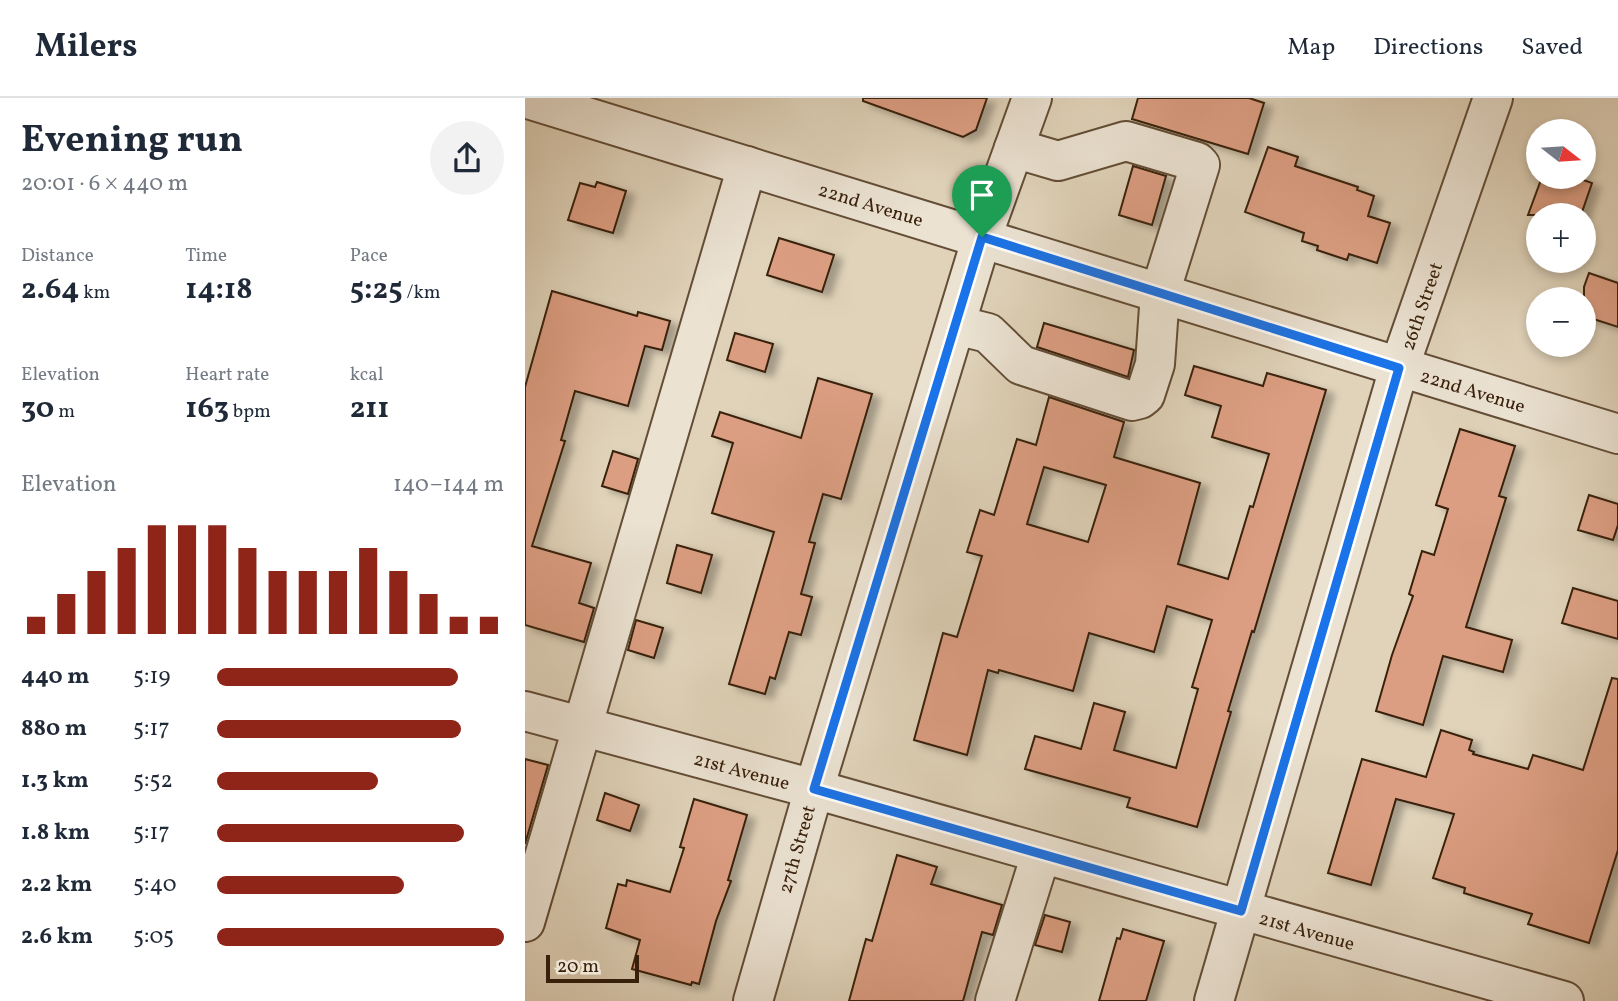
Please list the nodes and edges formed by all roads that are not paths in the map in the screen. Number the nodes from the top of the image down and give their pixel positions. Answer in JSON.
{"nodes":[{"id":1,"x":525,"y":98,"type":"edge"},
{"id":2,"x":1032,"y":98,"type":"edge"},
{"id":3,"x":1493,"y":98,"type":"edge"},
{"id":4,"x":1014,"y":148,"type":"junction"},
{"id":5,"x":747,"y":166,"type":"junction"},
{"id":6,"x":982,"y":237,"type":"junction"},
{"id":7,"x":1160,"y":293,"type":"junction"},
{"id":8,"x":955,"y":325,"type":"junction"},
{"id":9,"x":1399,"y":368,"type":"junction"},
{"id":10,"x":1618,"y":434,"type":"edge"},
{"id":11,"x":525,"y":711,"type":"edge"},
{"id":12,"x":582,"y":726,"type":"junction"},
{"id":13,"x":814,"y":789,"type":"junction"},
{"id":14,"x":1041,"y":854,"type":"junction"},
{"id":15,"x":1241,"y":911,"type":"junction"},
{"id":16,"x":525,"y":922,"type":"edge"},
{"id":17,"x":753,"y":1001,"type":"edge"},
{"id":18,"x":995,"y":1001,"type":"edge"},
{"id":19,"x":1214,"y":1001,"type":"edge"},
{"id":20,"x":1564,"y":1001,"type":"edge"}],
"edges":[{"from":1,"to":5,"type":"street","name":"22nd Avenue"},
{"from":2,"to":4,"type":"street","name":"27th Street"},
{"from":3,"to":9,"type":"street","name":"26th Street"},
{"from":4,"to":6,"type":"street","name":"27th Street"},
{"from":4,"to":7,"type":"street"},
{"from":5,"to":6,"type":"street","name":"22nd Avenue"},
{"from":5,"to":12,"type":"street"},
{"from":6,"to":7,"type":"street","name":"22nd Avenue"},
{"from":6,"to":8,"type":"street","name":"27th Street"},
{"from":7,"to":8,"type":"street"},
{"from":7,"to":9,"type":"street","name":"22nd Avenue"},
{"from":8,"to":13,"type":"street","name":"27th Street"},
{"from":9,"to":10,"type":"street","name":"22nd Avenue"},
{"from":9,"to":15,"type":"street","name":"26th Street"},
{"from":11,"to":12,"type":"street","name":"21st Avenue"},
{"from":12,"to":13,"type":"street","name":"21st Avenue"},
{"from":12,"to":16,"type":"street"},
{"from":13,"to":14,"type":"street","name":"21st Avenue"},
{"from":13,"to":17,"type":"street","name":"27th Street"},
{"from":14,"to":15,"type":"street","name":"21st Avenue"},
{"from":14,"to":18,"type":"street"},
{"from":15,"to":19,"type":"street","name":"26th Street"},
{"from":15,"to":20,"type":"street","name":"21st Avenue"}]}
